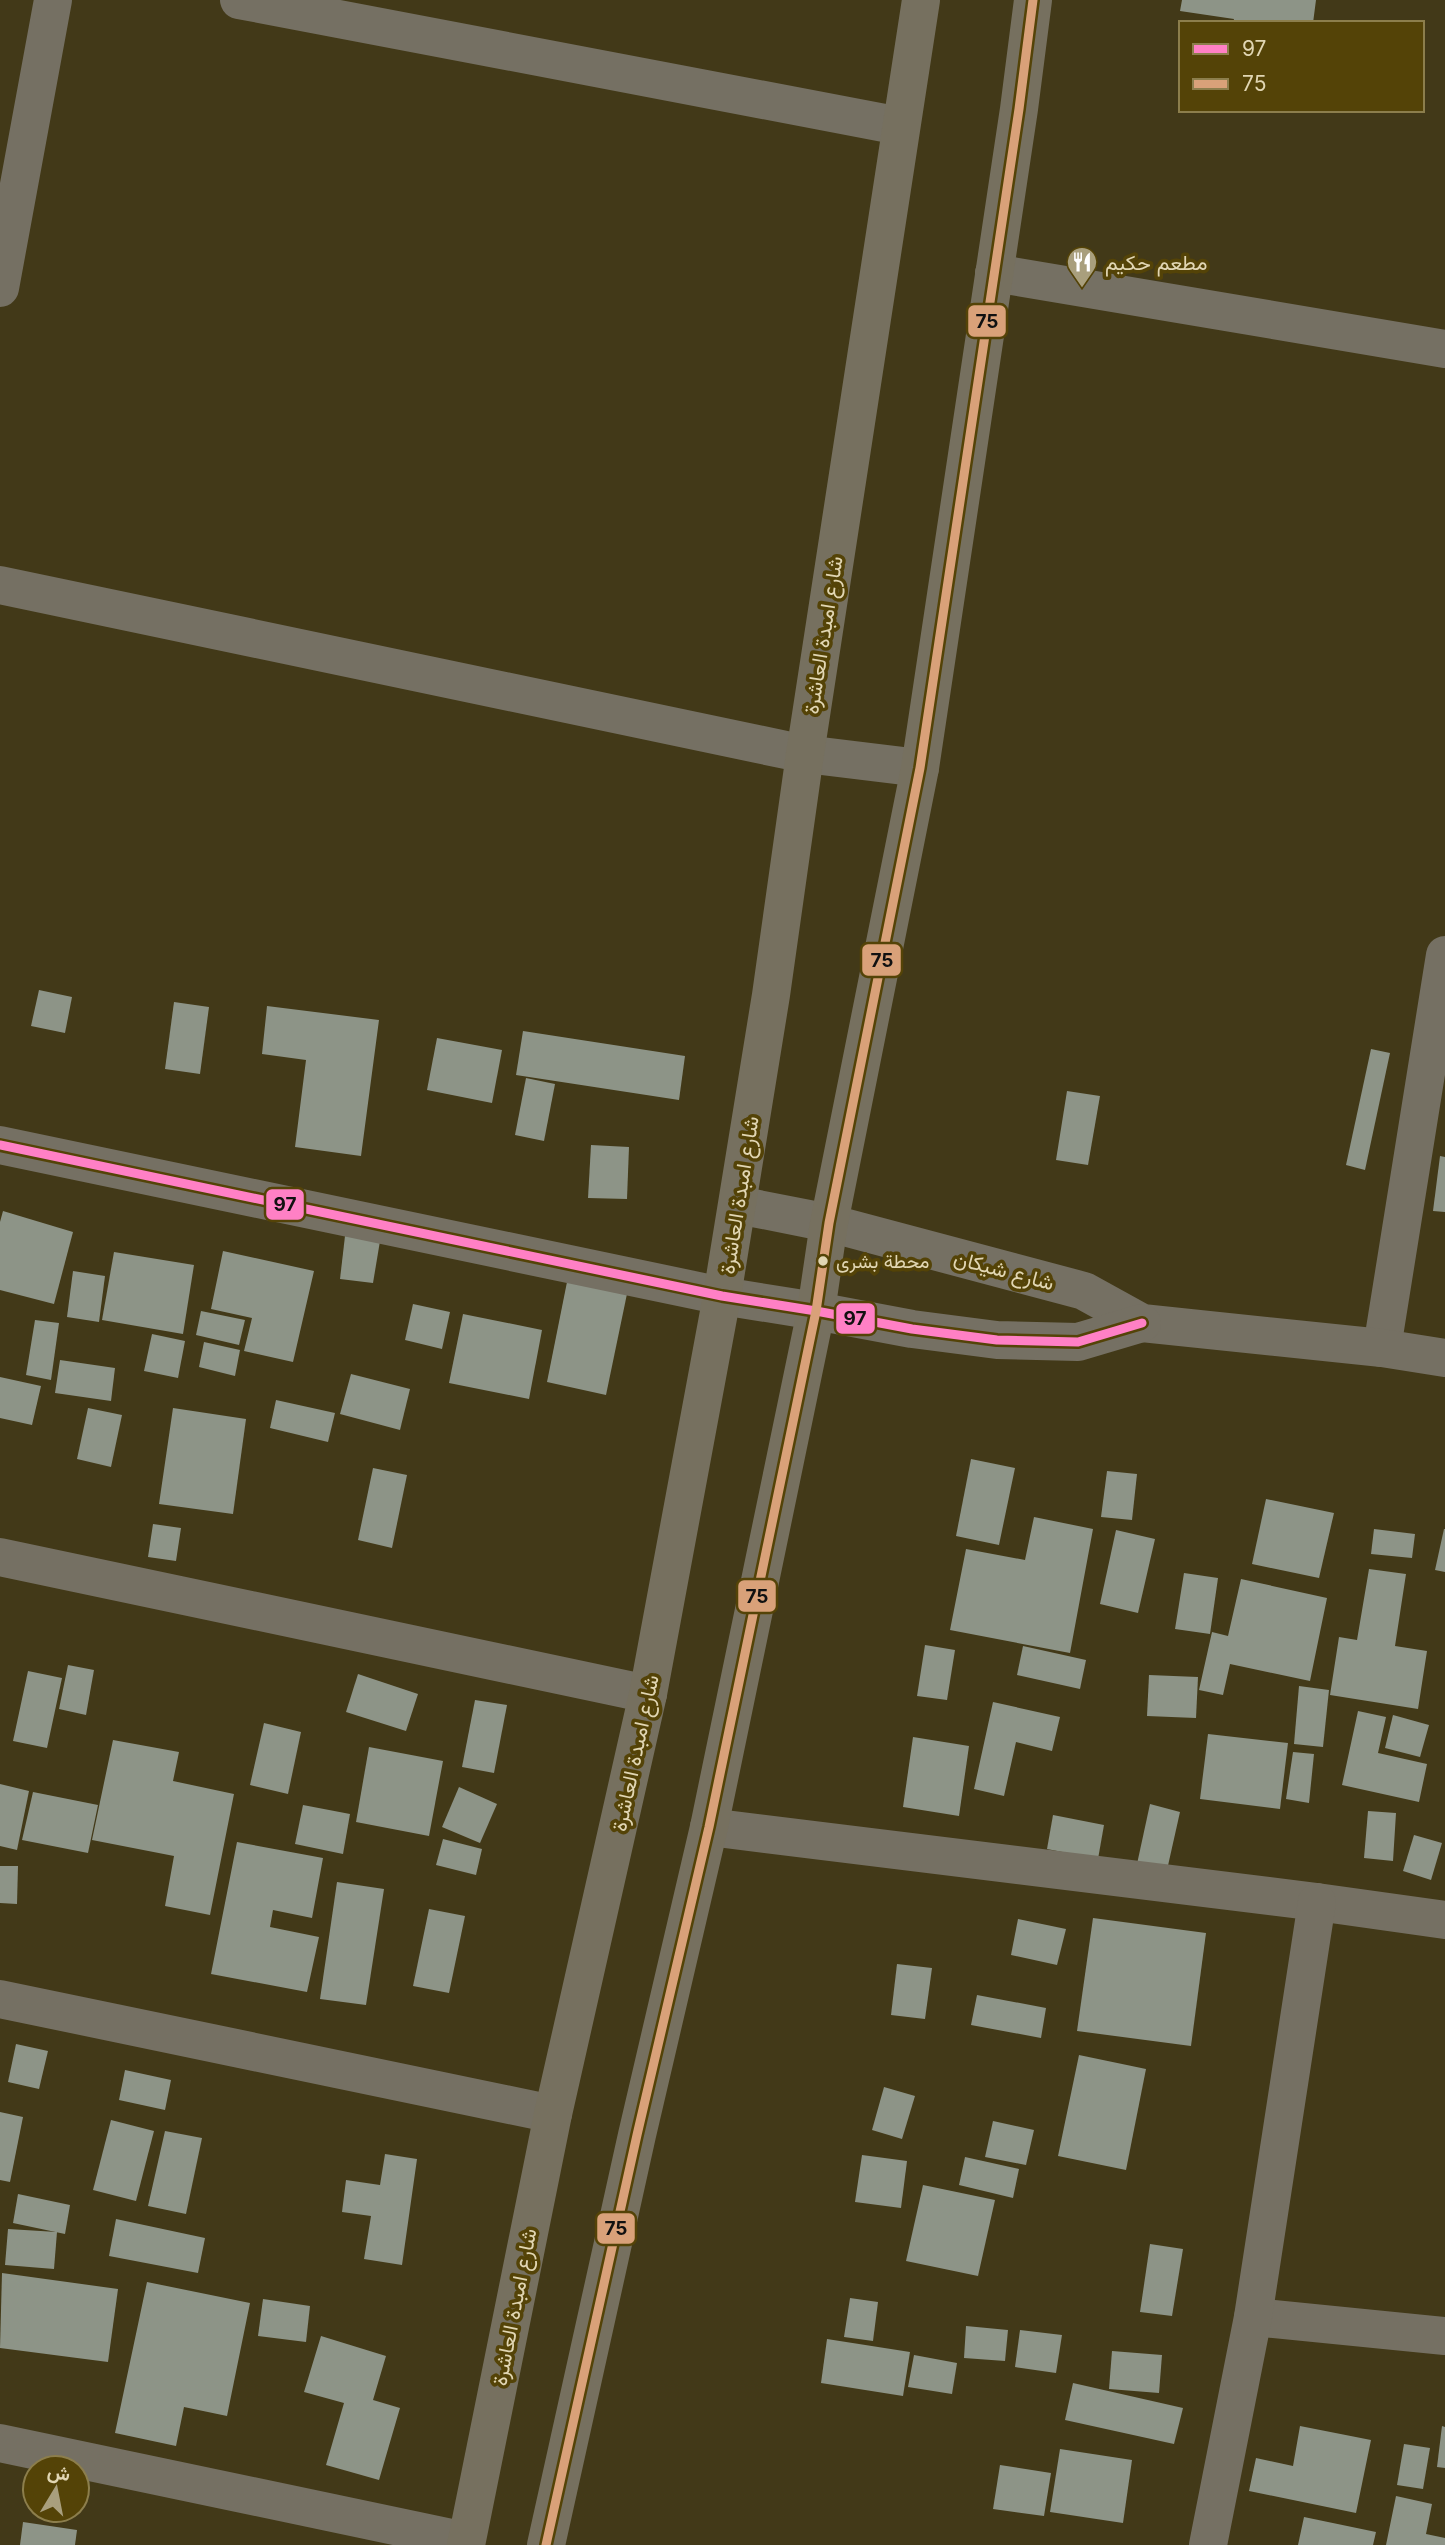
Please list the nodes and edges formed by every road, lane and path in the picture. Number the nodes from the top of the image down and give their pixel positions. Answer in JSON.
{"nodes":[{"id":1,"x":53,"y":0,"type":"edge"},
{"id":2,"x":239,"y":0,"type":"edge"},
{"id":3,"x":920,"y":0,"type":"edge"},
{"id":4,"x":1033,"y":0,"type":"edge"},
{"id":5,"x":900,"y":126,"type":"junction"},
{"id":6,"x":994,"y":273,"type":"junction"},
{"id":7,"x":0,"y":288,"type":"edge"},
{"id":8,"x":1445,"y":349,"type":"edge"},
{"id":9,"x":0,"y":585,"type":"edge"},
{"id":10,"x":805,"y":754,"type":"junction"},
{"id":11,"x":920,"y":768,"type":"junction"},
{"id":12,"x":1445,"y":955,"type":"edge"},
{"id":13,"x":0,"y":1144,"type":"edge"},
{"id":14,"x":738,"y":1205,"type":"junction"},
{"id":15,"x":829,"y":1223,"type":"junction"},
{"id":16,"x":722,"y":1296,"type":"junction"},
{"id":17,"x":816,"y":1311,"type":"junction"},
{"id":18,"x":1142,"y":1323,"type":"junction"},
{"id":19,"x":1382,"y":1348,"type":"junction"},
{"id":20,"x":1445,"y":1358,"type":"edge"},
{"id":21,"x":0,"y":1557,"type":"edge"},
{"id":22,"x":649,"y":1694,"type":"junction"},
{"id":23,"x":709,"y":1827,"type":"junction"},
{"id":24,"x":1317,"y":1902,"type":"junction"},
{"id":25,"x":1445,"y":1920,"type":"edge"},
{"id":26,"x":0,"y":1999,"type":"edge"},
{"id":27,"x":553,"y":2114,"type":"junction"},
{"id":28,"x":1254,"y":2317,"type":"junction"},
{"id":29,"x":1445,"y":2336,"type":"edge"},
{"id":30,"x":0,"y":2443,"type":"edge"},
{"id":31,"x":466,"y":2543,"type":"edge"},
{"id":32,"x":546,"y":2545,"type":"edge"},
{"id":33,"x":1208,"y":2545,"type":"edge"}],
"edges":[{"from":1,"to":7,"type":"street"},
{"from":2,"to":5,"type":"street"},
{"from":3,"to":5,"type":"main road","name":"شارع امبدة العاشرة"},
{"from":4,"to":6,"type":"main road"},
{"from":5,"to":10,"type":"main road","name":"شارع امبدة العاشرة"},
{"from":6,"to":8,"type":"street"},
{"from":6,"to":11,"type":"main road"},
{"from":9,"to":10,"type":"street"},
{"from":10,"to":11,"type":"street"},
{"from":10,"to":14,"type":"main road","name":"شارع امبدة العاشرة"},
{"from":11,"to":15,"type":"main road"},
{"from":12,"to":19,"type":"street"},
{"from":13,"to":16,"type":"street","name":"شارع شيكان"},
{"from":14,"to":15,"type":"street","name":"شارع شيكان"},
{"from":14,"to":16,"type":"main road","name":"شارع امبدة العاشرة"},
{"from":15,"to":17,"type":"main road"},
{"from":15,"to":18,"type":"street","name":"شارع شيكان"},
{"from":16,"to":17,"type":"street","name":"شارع شيكان"},
{"from":16,"to":22,"type":"main road","name":"شارع امبدة العاشرة"},
{"from":17,"to":18,"type":"street","name":"شارع شيكان"},
{"from":17,"to":23,"type":"main road"},
{"from":18,"to":19,"type":"street","name":"شارع شيكان"},
{"from":19,"to":20,"type":"street","name":"شارع شيكان"},
{"from":21,"to":22,"type":"street"},
{"from":22,"to":27,"type":"main road","name":"شارع امبدة العاشرة"},
{"from":23,"to":24,"type":"street"},
{"from":23,"to":32,"type":"main road"},
{"from":24,"to":25,"type":"street"},
{"from":24,"to":28,"type":"street"},
{"from":26,"to":27,"type":"street"},
{"from":27,"to":31,"type":"main road","name":"شارع امبدة العاشرة"},
{"from":28,"to":29,"type":"street"},
{"from":28,"to":33,"type":"street"},
{"from":30,"to":31,"type":"street"}]}
